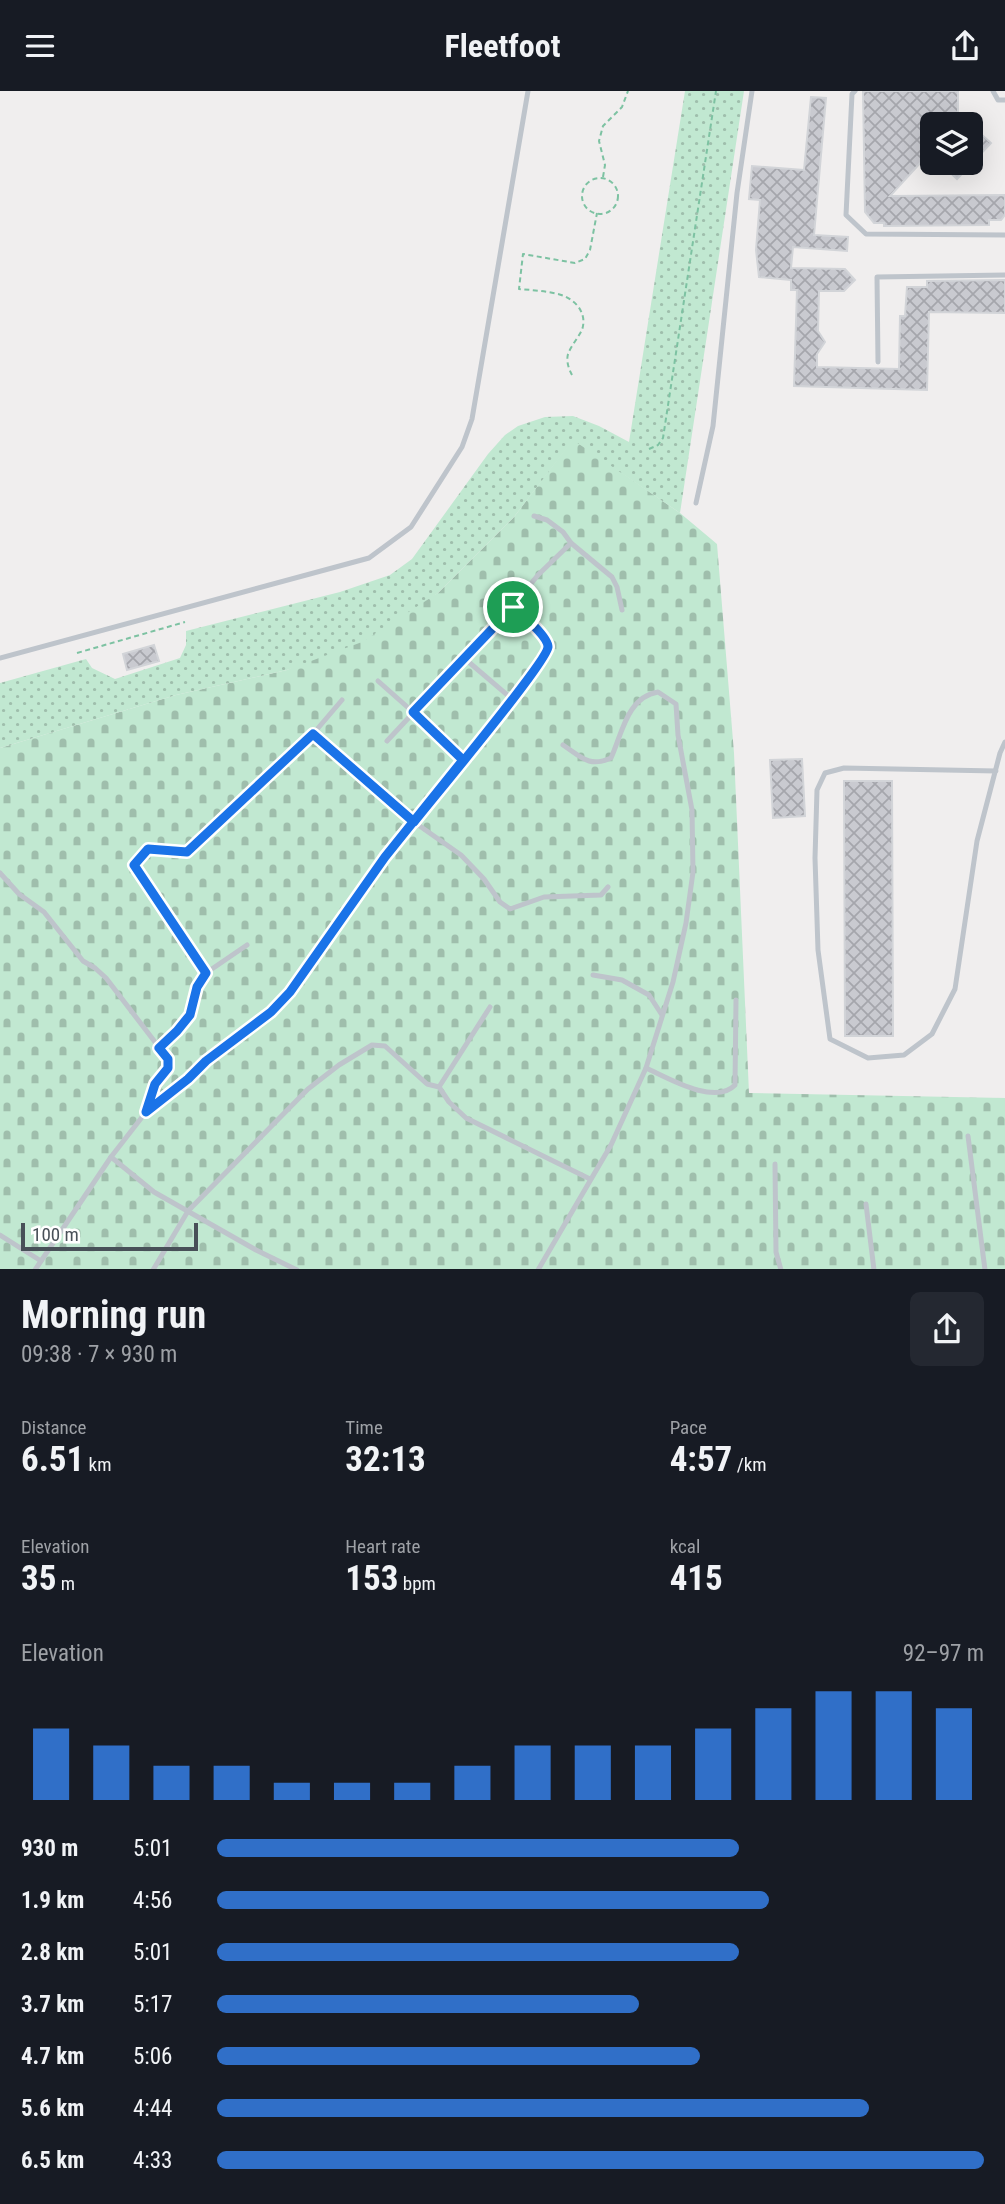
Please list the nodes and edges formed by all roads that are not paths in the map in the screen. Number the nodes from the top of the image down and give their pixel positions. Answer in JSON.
{"nodes":[{"id":1,"x":528,"y":91,"type":"edge"},
{"id":2,"x":752,"y":91,"type":"edge"},
{"id":3,"x":855,"y":91,"type":"edge"},
{"id":4,"x":993,"y":91,"type":"edge"},
{"id":5,"x":1005,"y":100,"type":"edge"},
{"id":6,"x":1005,"y":235,"type":"edge"},
{"id":7,"x":1005,"y":275,"type":"edge"},
{"id":8,"x":878,"y":362,"type":"dead end"},
{"id":9,"x":695,"y":503,"type":"dead end"},
{"id":10,"x":534,"y":516,"type":"dead end"},
{"id":11,"x":571,"y":543,"type":"junction"},
{"id":12,"x":513,"y":607,"type":"junction"},
{"id":13,"x":622,"y":610,"type":"dead end"},
{"id":14,"x":464,"y":658,"type":"junction"},
{"id":15,"x":0,"y":659,"type":"edge"},
{"id":16,"x":377,"y":681,"type":"dead end"},
{"id":17,"x":512,"y":699,"type":"junction"},
{"id":18,"x":342,"y":700,"type":"dead end"},
{"id":19,"x":413,"y":712,"type":"junction"},
{"id":20,"x":313,"y":734,"type":"junction"},
{"id":21,"x":387,"y":741,"type":"dead end"},
{"id":22,"x":1005,"y":742,"type":"edge"},
{"id":23,"x":563,"y":745,"type":"dead end"},
{"id":24,"x":463,"y":760,"type":"junction"},
{"id":25,"x":996,"y":771,"type":"junction"},
{"id":26,"x":414,"y":822,"type":"junction"},
{"id":27,"x":0,"y":873,"type":"edge"},
{"id":28,"x":608,"y":887,"type":"dead end"},
{"id":29,"x":247,"y":945,"type":"dead end"},
{"id":30,"x":206,"y":973,"type":"junction"},
{"id":31,"x":593,"y":975,"type":"dead end"},
{"id":32,"x":736,"y":1000,"type":"dead end"},
{"id":33,"x":490,"y":1007,"type":"dead end"},
{"id":34,"x":662,"y":1015,"type":"junction"},
{"id":35,"x":159,"y":1048,"type":"junction"},
{"id":36,"x":646,"y":1069,"type":"junction"},
{"id":37,"x":439,"y":1087,"type":"junction"},
{"id":38,"x":146,"y":1112,"type":"junction"},
{"id":39,"x":968,"y":1136,"type":"dead end"},
{"id":40,"x":111,"y":1157,"type":"junction"},
{"id":41,"x":775,"y":1164,"type":"dead end"},
{"id":42,"x":590,"y":1179,"type":"junction"},
{"id":43,"x":866,"y":1204,"type":"dead end"},
{"id":44,"x":188,"y":1211,"type":"junction"},
{"id":45,"x":0,"y":1235,"type":"edge"},
{"id":46,"x":41,"y":1261,"type":"junction"},
{"id":47,"x":35,"y":1269,"type":"edge"},
{"id":48,"x":153,"y":1269,"type":"edge"},
{"id":49,"x":298,"y":1269,"type":"edge"},
{"id":50,"x":538,"y":1269,"type":"edge"},
{"id":51,"x":781,"y":1269,"type":"edge"},
{"id":52,"x":874,"y":1269,"type":"edge"},
{"id":53,"x":985,"y":1269,"type":"edge"}],
"edges":[{"from":1,"to":15,"type":"lane"},
{"from":2,"to":9,"type":"lane"},
{"from":3,"to":6,"type":"lane"},
{"from":4,"to":5,"type":"lane"},
{"from":7,"to":8,"type":"lane"},
{"from":10,"to":11,"type":"lane"},
{"from":11,"to":12,"type":"lane"},
{"from":11,"to":13,"type":"lane"},
{"from":12,"to":14,"type":"lane"},
{"from":12,"to":17,"type":"lane"},
{"from":14,"to":17,"type":"lane"},
{"from":14,"to":19,"type":"lane"},
{"from":16,"to":19,"type":"lane"},
{"from":17,"to":24,"type":"lane"},
{"from":18,"to":20,"type":"lane"},
{"from":19,"to":21,"type":"lane"},
{"from":19,"to":24,"type":"lane"},
{"from":20,"to":26,"type":"lane"},
{"from":20,"to":30,"type":"lane"},
{"from":22,"to":25,"type":"lane"},
{"from":23,"to":34,"type":"lane"},
{"from":24,"to":26,"type":"lane"},
{"from":25,"to":25,"type":"lane"},
{"from":26,"to":28,"type":"lane"},
{"from":26,"to":38,"type":"lane"},
{"from":27,"to":35,"type":"lane"},
{"from":29,"to":30,"type":"lane"},
{"from":30,"to":35,"type":"lane"},
{"from":31,"to":34,"type":"lane"},
{"from":32,"to":36,"type":"lane"},
{"from":33,"to":37,"type":"lane"},
{"from":34,"to":36,"type":"lane"},
{"from":35,"to":38,"type":"lane"},
{"from":36,"to":42,"type":"lane"},
{"from":37,"to":42,"type":"lane"},
{"from":37,"to":44,"type":"lane"},
{"from":38,"to":40,"type":"lane"},
{"from":39,"to":53,"type":"lane"},
{"from":40,"to":44,"type":"lane"},
{"from":40,"to":46,"type":"lane"},
{"from":41,"to":51,"type":"lane"},
{"from":42,"to":50,"type":"lane"},
{"from":43,"to":52,"type":"lane"},
{"from":44,"to":48,"type":"lane"},
{"from":44,"to":49,"type":"lane"},
{"from":45,"to":46,"type":"lane"},
{"from":46,"to":47,"type":"lane"}]}
